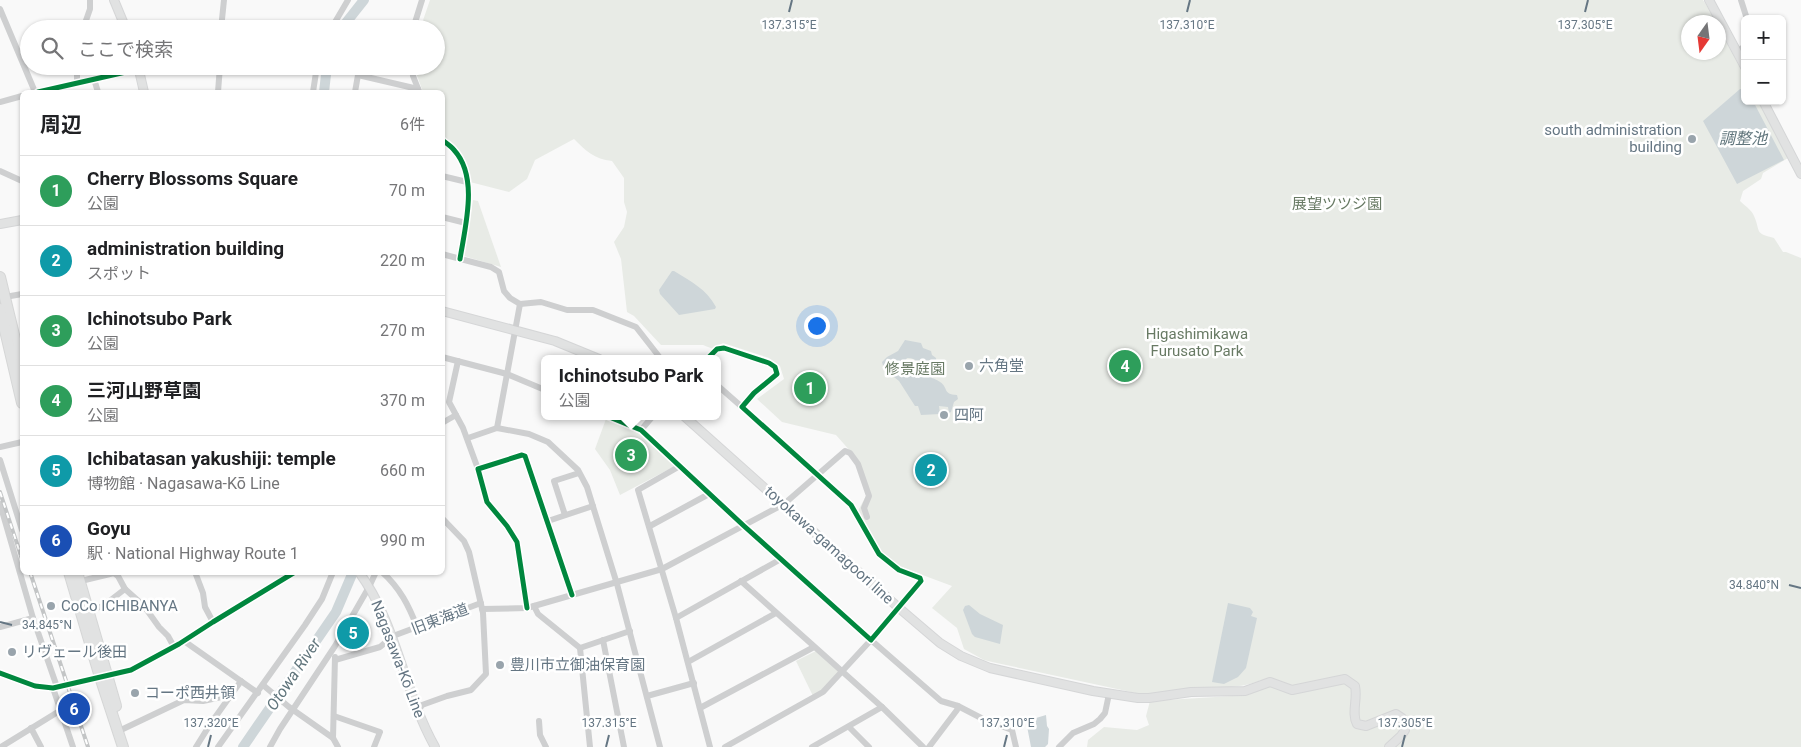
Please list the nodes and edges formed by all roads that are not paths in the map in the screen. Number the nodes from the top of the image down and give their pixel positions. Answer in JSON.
{"nodes":[{"id":1,"x":90,"y":0,"type":"edge"},
{"id":2,"x":114,"y":0,"type":"edge"},
{"id":3,"x":224,"y":0,"type":"edge"},
{"id":4,"x":348,"y":0,"type":"edge"},
{"id":5,"x":422,"y":0,"type":"edge"},
{"id":6,"x":1709,"y":0,"type":"edge"},
{"id":7,"x":1741,"y":0,"type":"edge"},
{"id":8,"x":0,"y":9,"type":"edge"},
{"id":9,"x":1746,"y":15,"type":"edge"},
{"id":10,"x":86,"y":20,"type":"edge"},
{"id":11,"x":122,"y":20,"type":"edge"},
{"id":12,"x":222,"y":20,"type":"edge"},
{"id":13,"x":336,"y":20,"type":"edge"},
{"id":14,"x":416,"y":20,"type":"edge"},
{"id":15,"x":1741,"y":49,"type":"edge"},
{"id":16,"x":1737,"y":52,"type":"junction"},
{"id":17,"x":20,"y":54,"type":"edge"},
{"id":18,"x":1741,"y":60,"type":"edge"},
{"id":19,"x":29,"y":75,"type":"edge"},
{"id":20,"x":78,"y":75,"type":"edge"},
{"id":21,"x":110,"y":75,"type":"edge"},
{"id":22,"x":140,"y":75,"type":"edge"},
{"id":23,"x":219,"y":75,"type":"edge"},
{"id":24,"x":316,"y":75,"type":"edge"},
{"id":25,"x":358,"y":75,"type":"joint"},
{"id":26,"x":413,"y":75,"type":"edge"},
{"id":27,"x":94,"y":79,"type":"junction"},
{"id":28,"x":77,"y":84,"type":"junction"},
{"id":29,"x":36,"y":90,"type":"edge"},
{"id":30,"x":47,"y":90,"type":"edge"},
{"id":31,"x":97,"y":90,"type":"edge"},
{"id":32,"x":144,"y":90,"type":"edge"},
{"id":33,"x":218,"y":90,"type":"edge"},
{"id":34,"x":313,"y":90,"type":"edge"},
{"id":35,"x":355,"y":90,"type":"edge"},
{"id":36,"x":415,"y":90,"type":"edge"},
{"id":37,"x":419,"y":90,"type":"edge"},
{"id":38,"x":20,"y":97,"type":"edge"},
{"id":39,"x":0,"y":102,"type":"edge"},
{"id":40,"x":1765,"y":105,"type":"edge"},
{"id":41,"x":445,"y":143,"type":"edge"},
{"id":42,"x":0,"y":171,"type":"edge"},
{"id":43,"x":1801,"y":174,"type":"edge"},
{"id":44,"x":445,"y":177,"type":"edge"},
{"id":45,"x":20,"y":180,"type":"edge"},
{"id":46,"x":467,"y":182,"type":"junction"},
{"id":47,"x":445,"y":218,"type":"edge"},
{"id":48,"x":20,"y":220,"type":"edge"},
{"id":49,"x":466,"y":223,"type":"junction"},
{"id":50,"x":0,"y":224,"type":"edge"},
{"id":51,"x":445,"y":255,"type":"edge"},
{"id":52,"x":460,"y":259,"type":"junction"},
{"id":53,"x":0,"y":277,"type":"edge"},
{"id":54,"x":20,"y":294,"type":"edge"},
{"id":55,"x":5,"y":297,"type":"junction"},
{"id":56,"x":520,"y":304,"type":"junction"},
{"id":57,"x":0,"y":308,"type":"edge"},
{"id":58,"x":445,"y":312,"type":"edge"},
{"id":59,"x":515,"y":331,"type":"junction"},
{"id":60,"x":589,"y":355,"type":"edge"},
{"id":61,"x":658,"y":355,"type":"edge"},
{"id":62,"x":711,"y":355,"type":"edge"},
{"id":63,"x":445,"y":358,"type":"edge"},
{"id":64,"x":20,"y":360,"type":"edge"},
{"id":65,"x":458,"y":361,"type":"junction"},
{"id":66,"x":507,"y":374,"type":"junction"},
{"id":67,"x":541,"y":388,"type":"edge"},
{"id":68,"x":721,"y":389,"type":"edge"},
{"id":69,"x":20,"y":394,"type":"edge"},
{"id":70,"x":445,"y":398,"type":"edge"},
{"id":71,"x":449,"y":402,"type":"junction"},
{"id":72,"x":742,"y":407,"type":"junction"},
{"id":73,"x":456,"y":415,"type":"junction"},
{"id":74,"x":617,"y":420,"type":"edge"},
{"id":75,"x":650,"y":420,"type":"edge"},
{"id":76,"x":689,"y":420,"type":"edge"},
{"id":77,"x":445,"y":422,"type":"edge"},
{"id":78,"x":497,"y":428,"type":"junction"},
{"id":79,"x":641,"y":430,"type":"junction"},
{"id":80,"x":468,"y":438,"type":"junction"},
{"id":81,"x":20,"y":443,"type":"edge"},
{"id":82,"x":0,"y":448,"type":"edge"},
{"id":83,"x":0,"y":460,"type":"edge"},
{"id":84,"x":680,"y":466,"type":"junction"},
{"id":85,"x":478,"y":469,"type":"junction"},
{"id":86,"x":579,"y":472,"type":"junction"},
{"id":87,"x":818,"y":474,"type":"junction"},
{"id":88,"x":709,"y":494,"type":"junction"},
{"id":89,"x":0,"y":504,"type":"edge"},
{"id":90,"x":784,"y":504,"type":"junction"},
{"id":91,"x":593,"y":506,"type":"junction"},
{"id":92,"x":565,"y":515,"type":"junction"},
{"id":93,"x":867,"y":517,"type":"dead end"},
{"id":94,"x":445,"y":521,"type":"edge"},
{"id":95,"x":548,"y":521,"type":"junction"},
{"id":96,"x":20,"y":524,"type":"edge"},
{"id":97,"x":650,"y":526,"type":"junction"},
{"id":98,"x":744,"y":526,"type":"junction"},
{"id":99,"x":9,"y":533,"type":"junction"},
{"id":100,"x":0,"y":536,"type":"edge"},
{"id":101,"x":781,"y":559,"type":"junction"},
{"id":102,"x":662,"y":569,"type":"junction"},
{"id":103,"x":20,"y":572,"type":"edge"},
{"id":104,"x":21,"y":575,"type":"edge"},
{"id":105,"x":70,"y":575,"type":"edge"},
{"id":106,"x":78,"y":575,"type":"edge"},
{"id":107,"x":103,"y":575,"type":"edge"},
{"id":108,"x":117,"y":575,"type":"edge"},
{"id":109,"x":196,"y":575,"type":"edge"},
{"id":110,"x":291,"y":575,"type":"edge"},
{"id":111,"x":332,"y":575,"type":"edge"},
{"id":112,"x":360,"y":575,"type":"edge"},
{"id":113,"x":374,"y":575,"type":"edge"},
{"id":114,"x":385,"y":575,"type":"edge"},
{"id":115,"x":85,"y":580,"type":"dead end"},
{"id":116,"x":740,"y":581,"type":"junction"},
{"id":117,"x":617,"y":584,"type":"junction"},
{"id":118,"x":368,"y":586,"type":"junction"},
{"id":119,"x":125,"y":589,"type":"junction"},
{"id":120,"x":572,"y":595,"type":"junction"},
{"id":121,"x":481,"y":606,"type":"junction"},
{"id":122,"x":531,"y":607,"type":"junction"},
{"id":123,"x":899,"y":608,"type":"junction"},
{"id":124,"x":88,"y":611,"type":"junction"},
{"id":125,"x":776,"y":613,"type":"junction"},
{"id":126,"x":33,"y":618,"type":"junction"},
{"id":127,"x":676,"y":618,"type":"junction"},
{"id":128,"x":213,"y":622,"type":"junction"},
{"id":129,"x":0,"y":627,"type":"edge"},
{"id":130,"x":417,"y":627,"type":"junction"},
{"id":131,"x":630,"y":631,"type":"junction"},
{"id":132,"x":393,"y":636,"type":"junction"},
{"id":133,"x":603,"y":640,"type":"junction"},
{"id":134,"x":871,"y":640,"type":"junction"},
{"id":135,"x":184,"y":641,"type":"junction"},
{"id":136,"x":334,"y":646,"type":"junction"},
{"id":137,"x":174,"y":647,"type":"junction"},
{"id":138,"x":814,"y":647,"type":"junction"},
{"id":139,"x":580,"y":648,"type":"junction"},
{"id":140,"x":334,"y":660,"type":"junction"},
{"id":141,"x":688,"y":662,"type":"junction"},
{"id":142,"x":842,"y":672,"type":"junction"},
{"id":143,"x":0,"y":673,"type":"edge"},
{"id":144,"x":103,"y":676,"type":"junction"},
{"id":145,"x":241,"y":681,"type":"junction"},
{"id":146,"x":694,"y":683,"type":"junction"},
{"id":147,"x":264,"y":686,"type":"junction"},
{"id":148,"x":55,"y":687,"type":"junction"},
{"id":149,"x":258,"y":693,"type":"junction"},
{"id":150,"x":1110,"y":694,"type":"junction"},
{"id":151,"x":231,"y":696,"type":"junction"},
{"id":152,"x":647,"y":696,"type":"junction"},
{"id":153,"x":958,"y":706,"type":"junction"},
{"id":154,"x":882,"y":707,"type":"junction"},
{"id":155,"x":700,"y":708,"type":"junction"},
{"id":156,"x":291,"y":709,"type":"junction"},
{"id":157,"x":61,"y":710,"type":"junction"},
{"id":158,"x":418,"y":711,"type":"junction"},
{"id":159,"x":334,"y":716,"type":"junction"},
{"id":160,"x":539,"y":721,"type":"dead end"},
{"id":161,"x":848,"y":727,"type":"junction"},
{"id":162,"x":31,"y":728,"type":"junction"},
{"id":163,"x":123,"y":729,"type":"junction"},
{"id":164,"x":333,"y":738,"type":"junction"},
{"id":165,"x":124,"y":746,"type":"edge"},
{"id":166,"x":0,"y":747,"type":"edge"},
{"id":167,"x":41,"y":747,"type":"edge"},
{"id":168,"x":73,"y":747,"type":"edge"},
{"id":169,"x":196,"y":747,"type":"edge"},
{"id":170,"x":218,"y":747,"type":"edge"},
{"id":171,"x":270,"y":747,"type":"edge"},
{"id":172,"x":338,"y":747,"type":"edge"},
{"id":173,"x":374,"y":747,"type":"edge"},
{"id":174,"x":435,"y":747,"type":"edge"},
{"id":175,"x":546,"y":747,"type":"edge"},
{"id":176,"x":590,"y":747,"type":"edge"},
{"id":177,"x":624,"y":747,"type":"edge"},
{"id":178,"x":660,"y":747,"type":"edge"},
{"id":179,"x":710,"y":747,"type":"edge"},
{"id":180,"x":725,"y":747,"type":"edge"},
{"id":181,"x":812,"y":747,"type":"edge"},
{"id":182,"x":869,"y":747,"type":"edge"},
{"id":183,"x":923,"y":747,"type":"edge"},
{"id":184,"x":928,"y":747,"type":"edge"},
{"id":185,"x":1016,"y":747,"type":"edge"},
{"id":186,"x":1059,"y":747,"type":"edge"},
{"id":187,"x":1389,"y":747,"type":"edge"}],
"edges":[{"from":1,"to":10,"type":"street"},
{"from":2,"to":11,"type":"main road"},
{"from":3,"to":12,"type":"street"},
{"from":4,"to":13,"type":"street"},
{"from":5,"to":14,"type":"street"},
{"from":6,"to":16,"type":"main road"},
{"from":7,"to":9,"type":"street"},
{"from":8,"to":17,"type":"street"},
{"from":15,"to":16,"type":"street"},
{"from":16,"to":18,"type":"main road"},
{"from":19,"to":29,"type":"street"},
{"from":20,"to":28,"type":"street"},
{"from":21,"to":27,"type":"street"},
{"from":22,"to":32,"type":"main road"},
{"from":23,"to":33,"type":"street"},
{"from":24,"to":34,"type":"street"},
{"from":25,"to":35,"type":"street"},
{"from":25,"to":36,"type":"street"},
{"from":26,"to":37,"type":"street"},
{"from":27,"to":28,"type":"street"},
{"from":27,"to":31,"type":"street"},
{"from":28,"to":30,"type":"street"},
{"from":38,"to":39,"type":"street"},
{"from":40,"to":43,"type":"main road"},
{"from":41,"to":46,"type":"street"},
{"from":42,"to":45,"type":"street"},
{"from":44,"to":46,"type":"street"},
{"from":46,"to":49,"type":"street"},
{"from":47,"to":49,"type":"street"},
{"from":48,"to":50,"type":"main road"},
{"from":49,"to":52,"type":"street"},
{"from":51,"to":52,"type":"street"},
{"from":52,"to":56,"type":"street"},
{"from":53,"to":55,"type":"highway"},
{"from":54,"to":55,"type":"street"},
{"from":55,"to":64,"type":"highway"},
{"from":56,"to":59,"type":"street"},
{"from":56,"to":61,"type":"street"},
{"from":57,"to":69,"type":"highway"},
{"from":58,"to":59,"type":"main road"},
{"from":59,"to":60,"type":"main road"},
{"from":59,"to":66,"type":"street"},
{"from":62,"to":72,"type":"street"},
{"from":63,"to":65,"type":"street"},
{"from":65,"to":66,"type":"street"},
{"from":65,"to":71,"type":"street"},
{"from":66,"to":67,"type":"street"},
{"from":66,"to":78,"type":"street"},
{"from":68,"to":72,"type":"street"},
{"from":70,"to":71,"type":"street"},
{"from":71,"to":73,"type":"street"},
{"from":72,"to":87,"type":"street"},
{"from":73,"to":77,"type":"street"},
{"from":73,"to":80,"type":"street"},
{"from":74,"to":79,"type":"street"},
{"from":75,"to":79,"type":"street"},
{"from":76,"to":90,"type":"main road","name":"toyokawa-gamagoori line"},
{"from":78,"to":80,"type":"street"},
{"from":78,"to":86,"type":"street"},
{"from":79,"to":84,"type":"street"},
{"from":80,"to":85,"type":"street"},
{"from":81,"to":82,"type":"street"},
{"from":83,"to":96,"type":"street"},
{"from":84,"to":88,"type":"street"},
{"from":84,"to":97,"type":"street"},
{"from":85,"to":95,"type":"street"},
{"from":85,"to":122,"type":"street"},
{"from":86,"to":91,"type":"street"},
{"from":86,"to":92,"type":"street"},
{"from":87,"to":90,"type":"street"},
{"from":87,"to":93,"type":"street"},
{"from":87,"to":123,"type":"street"},
{"from":88,"to":97,"type":"street"},
{"from":88,"to":98,"type":"street"},
{"from":89,"to":99,"type":"street"},
{"from":90,"to":98,"type":"street"},
{"from":90,"to":123,"type":"main road","name":"toyokawa-gamagoori line"},
{"from":91,"to":92,"type":"street"},
{"from":91,"to":117,"type":"street"},
{"from":92,"to":95,"type":"street"},
{"from":94,"to":121,"type":"street","name":"旧東海道"},
{"from":95,"to":120,"type":"street"},
{"from":97,"to":102,"type":"street"},
{"from":98,"to":101,"type":"street"},
{"from":98,"to":102,"type":"street"},
{"from":99,"to":100,"type":"street"},
{"from":99,"to":103,"type":"street"},
{"from":101,"to":116,"type":"street"},
{"from":101,"to":134,"type":"street"},
{"from":102,"to":117,"type":"street"},
{"from":102,"to":127,"type":"street"},
{"from":104,"to":126,"type":"street"},
{"from":105,"to":144,"type":"highway"},
{"from":106,"to":124,"type":"highway"},
{"from":107,"to":115,"type":"street"},
{"from":108,"to":119,"type":"street"},
{"from":109,"to":128,"type":"street"},
{"from":110,"to":128,"type":"street"},
{"from":111,"to":147,"type":"street"},
{"from":112,"to":118,"type":"main road","name":"Nagasawa-Kō Line"},
{"from":113,"to":118,"type":"street"},
{"from":114,"to":130,"type":"street"},
{"from":116,"to":125,"type":"street"},
{"from":116,"to":127,"type":"street"},
{"from":117,"to":120,"type":"street"},
{"from":117,"to":131,"type":"street"},
{"from":118,"to":132,"type":"main road","name":"Nagasawa-Kō Line"},
{"from":118,"to":136,"type":"street"},
{"from":119,"to":124,"type":"street"},
{"from":119,"to":137,"type":"street"},
{"from":120,"to":122,"type":"street"},
{"from":121,"to":122,"type":"street"},
{"from":121,"to":130,"type":"street","name":"旧東海道"},
{"from":121,"to":158,"type":"street"},
{"from":122,"to":139,"type":"street"},
{"from":123,"to":134,"type":"street"},
{"from":123,"to":150,"type":"main road","name":"toyokawa-gamagoori line"},
{"from":124,"to":144,"type":"highway"},
{"from":125,"to":138,"type":"street"},
{"from":125,"to":141,"type":"street"},
{"from":126,"to":129,"type":"street"},
{"from":126,"to":148,"type":"street"},
{"from":127,"to":141,"type":"street"},
{"from":128,"to":135,"type":"street"},
{"from":130,"to":132,"type":"street","name":"旧東海道"},
{"from":131,"to":133,"type":"street"},
{"from":131,"to":152,"type":"street"},
{"from":132,"to":140,"type":"street","name":"旧東海道"},
{"from":132,"to":158,"type":"main road","name":"Nagasawa-Kō Line"},
{"from":133,"to":139,"type":"street"},
{"from":133,"to":177,"type":"street"},
{"from":134,"to":142,"type":"street"},
{"from":134,"to":153,"type":"street"},
{"from":135,"to":137,"type":"street"},
{"from":135,"to":145,"type":"street"},
{"from":136,"to":140,"type":"street"},
{"from":136,"to":156,"type":"street"},
{"from":137,"to":144,"type":"street"},
{"from":138,"to":142,"type":"street"},
{"from":138,"to":155,"type":"street"},
{"from":139,"to":176,"type":"street"},
{"from":140,"to":159,"type":"street"},
{"from":141,"to":146,"type":"street"},
{"from":142,"to":154,"type":"street"},
{"from":142,"to":180,"type":"street"},
{"from":143,"to":148,"type":"street"},
{"from":144,"to":148,"type":"street"},
{"from":144,"to":163,"type":"highway"},
{"from":144,"to":165,"type":"highway"},
{"from":145,"to":149,"type":"street"},
{"from":145,"to":151,"type":"street"},
{"from":146,"to":152,"type":"street"},
{"from":146,"to":155,"type":"street"},
{"from":147,"to":149,"type":"street"},
{"from":147,"to":156,"type":"street"},
{"from":148,"to":157,"type":"street"},
{"from":149,"to":170,"type":"street"},
{"from":150,"to":186,"type":"street"},
{"from":150,"to":187,"type":"main road","name":"toyokawa-gamagoori line"},
{"from":151,"to":163,"type":"street"},
{"from":151,"to":169,"type":"street"},
{"from":152,"to":178,"type":"street"},
{"from":153,"to":184,"type":"street"},
{"from":153,"to":185,"type":"street"},
{"from":154,"to":161,"type":"street"},
{"from":154,"to":183,"type":"street"},
{"from":155,"to":179,"type":"street"},
{"from":156,"to":164,"type":"street"},
{"from":156,"to":171,"type":"street"},
{"from":157,"to":162,"type":"street"},
{"from":157,"to":168,"type":"street"},
{"from":158,"to":174,"type":"main road","name":"Nagasawa-Kō Line"},
{"from":159,"to":164,"type":"street"},
{"from":159,"to":173,"type":"street"},
{"from":160,"to":175,"type":"street"},
{"from":161,"to":181,"type":"street"},
{"from":161,"to":182,"type":"street"},
{"from":162,"to":166,"type":"street"},
{"from":162,"to":167,"type":"street"},
{"from":163,"to":165,"type":"highway"},
{"from":164,"to":172,"type":"street"}]}
